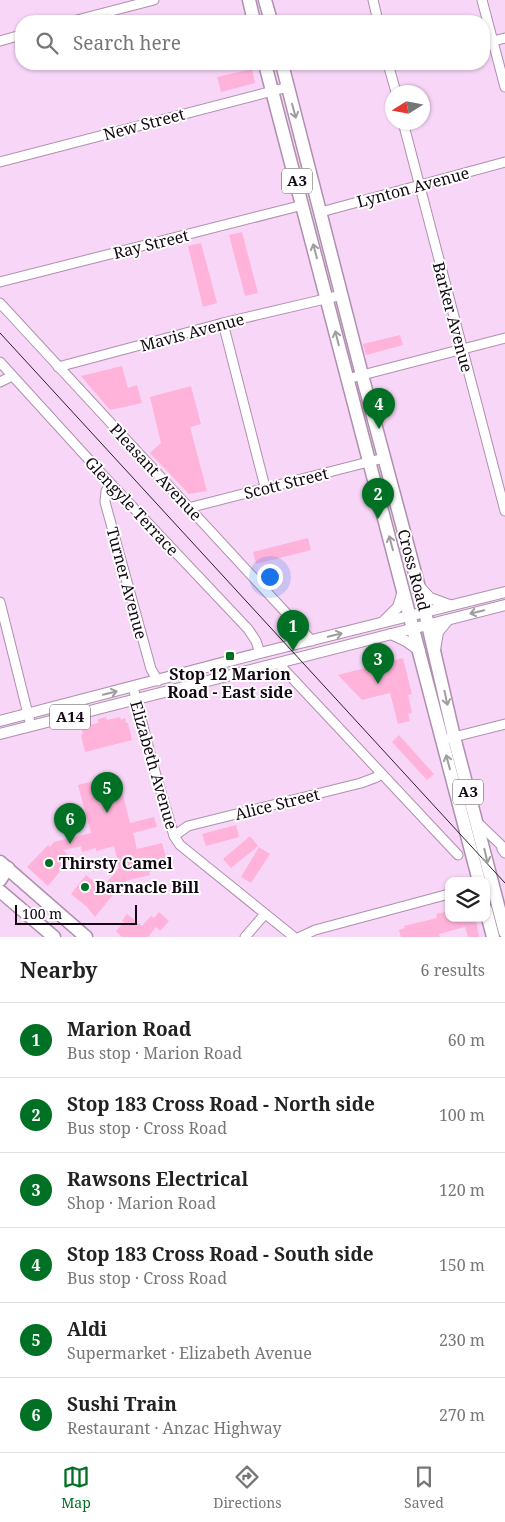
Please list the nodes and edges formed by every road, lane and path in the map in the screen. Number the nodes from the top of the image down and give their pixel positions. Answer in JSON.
{"nodes":[{"id":1,"x":154,"y":0,"type":"edge"},
{"id":2,"x":249,"y":0,"type":"edge"},
{"id":3,"x":265,"y":0,"type":"edge"},
{"id":4,"x":372,"y":0,"type":"edge"},
{"id":5,"x":482,"y":0,"type":"edge"},
{"id":6,"x":126,"y":4,"type":"edge"},
{"id":7,"x":92,"y":15,"type":"edge"},
{"id":8,"x":253,"y":15,"type":"edge"},
{"id":9,"x":269,"y":15,"type":"edge"},
{"id":10,"x":376,"y":15,"type":"edge"},
{"id":11,"x":486,"y":15,"type":"edge"},
{"id":12,"x":490,"y":30,"type":"edge"},
{"id":13,"x":15,"y":36,"type":"edge"},
{"id":14,"x":505,"y":38,"type":"edge"},
{"id":15,"x":0,"y":40,"type":"edge"},
{"id":16,"x":493,"y":41,"type":"junction"},
{"id":17,"x":267,"y":70,"type":"edge"},
{"id":18,"x":284,"y":70,"type":"edge"},
{"id":19,"x":390,"y":70,"type":"edge"},
{"id":20,"x":394,"y":85,"type":"edge"},
{"id":21,"x":288,"y":87,"type":"junction"},
{"id":22,"x":505,"y":87,"type":"edge"},
{"id":23,"x":272,"y":90,"type":"junction"},
{"id":24,"x":405,"y":130,"type":"edge"},
{"id":25,"x":0,"y":162,"type":"edge"},
{"id":26,"x":505,"y":162,"type":"edge"},
{"id":27,"x":419,"y":185,"type":"junction"},
{"id":28,"x":303,"y":205,"type":"junction"},
{"id":29,"x":321,"y":212,"type":"junction"},
{"id":30,"x":0,"y":282,"type":"edge"},
{"id":31,"x":342,"y":295,"type":"junction"},
{"id":32,"x":327,"y":298,"type":"junction"},
{"id":33,"x":0,"y":303,"type":"edge"},
{"id":34,"x":223,"y":323,"type":"junction"},
{"id":35,"x":505,"y":338,"type":"edge"},
{"id":36,"x":462,"y":350,"type":"junction"},
{"id":37,"x":0,"y":362,"type":"edge"},
{"id":38,"x":58,"y":367,"type":"junction"},
{"id":39,"x":12,"y":376,"type":"junction"},
{"id":40,"x":362,"y":376,"type":"junction"},
{"id":41,"x":347,"y":379,"type":"junction"},
{"id":42,"x":0,"y":382,"type":"edge"},
{"id":43,"x":384,"y":458,"type":"junction"},
{"id":44,"x":369,"y":462,"type":"junction"},
{"id":45,"x":112,"y":485,"type":"junction"},
{"id":46,"x":266,"y":487,"type":"junction"},
{"id":47,"x":188,"y":508,"type":"junction"},
{"id":48,"x":505,"y":511,"type":"edge"},
{"id":49,"x":419,"y":586,"type":"junction"},
{"id":50,"x":404,"y":590,"type":"junction"},
{"id":51,"x":505,"y":592,"type":"edge"},
{"id":52,"x":0,"y":602,"type":"edge"},
{"id":53,"x":450,"y":605,"type":"junction"},
{"id":54,"x":505,"y":605,"type":"edge"},
{"id":55,"x":425,"y":612,"type":"junction"},
{"id":56,"x":410,"y":615,"type":"junction"},
{"id":57,"x":448,"y":620,"type":"junction"},
{"id":58,"x":383,"y":622,"type":"junction"},
{"id":59,"x":429,"y":625,"type":"junction"},
{"id":60,"x":414,"y":628,"type":"junction"},
{"id":61,"x":391,"y":634,"type":"junction"},
{"id":62,"x":312,"y":641,"type":"junction"},
{"id":63,"x":435,"y":650,"type":"junction"},
{"id":64,"x":420,"y":652,"type":"junction"},
{"id":65,"x":260,"y":653,"type":"junction"},
{"id":66,"x":278,"y":663,"type":"junction"},
{"id":67,"x":158,"y":681,"type":"junction"},
{"id":68,"x":133,"y":687,"type":"junction"},
{"id":69,"x":136,"y":700,"type":"junction"},
{"id":70,"x":28,"y":714,"type":"junction"},
{"id":71,"x":0,"y":721,"type":"edge"},
{"id":72,"x":505,"y":724,"type":"edge"},
{"id":73,"x":32,"y":726,"type":"junction"},
{"id":74,"x":0,"y":734,"type":"edge"},
{"id":75,"x":448,"y":739,"type":"junction"},
{"id":76,"x":380,"y":772,"type":"junction"},
{"id":77,"x":476,"y":821,"type":"junction"},
{"id":78,"x":174,"y":836,"type":"junction"},
{"id":79,"x":504,"y":846,"type":"edge"},
{"id":80,"x":458,"y":855,"type":"dead end"},
{"id":81,"x":4,"y":865,"type":"edge"},
{"id":82,"x":478,"y":877,"type":"edge"},
{"id":83,"x":0,"y":880,"type":"edge"},
{"id":84,"x":0,"y":891,"type":"edge"},
{"id":85,"x":445,"y":895,"type":"edge"},
{"id":86,"x":265,"y":914,"type":"junction"},
{"id":87,"x":490,"y":922,"type":"edge"},
{"id":88,"x":505,"y":932,"type":"edge"},
{"id":89,"x":54,"y":937,"type":"edge"},
{"id":90,"x":86,"y":937,"type":"edge"},
{"id":91,"x":245,"y":937,"type":"edge"},
{"id":92,"x":294,"y":937,"type":"edge"},
{"id":93,"x":300,"y":937,"type":"edge"},
{"id":94,"x":494,"y":937,"type":"edge"}],
"edges":[{"from":1,"to":6,"type":"street"},
{"from":2,"to":8,"type":"highway"},
{"from":3,"to":9,"type":"highway"},
{"from":4,"to":10,"type":"street"},
{"from":5,"to":11,"type":"street"},
{"from":6,"to":7,"type":"street"},
{"from":12,"to":16,"type":"street"},
{"from":13,"to":15,"type":"street"},
{"from":14,"to":16,"type":"street"},
{"from":16,"to":22,"type":"street"},
{"from":17,"to":23,"type":"highway","name":"Cross Road","number":"A3"},
{"from":18,"to":21,"type":"highway","name":"Cross Road","number":"A3"},
{"from":19,"to":20,"type":"street"},
{"from":21,"to":23,"type":"street","name":"New Street"},
{"from":21,"to":29,"type":"highway","name":"Cross Road","number":"A3","one_way":true},
{"from":23,"to":25,"type":"street","name":"New Street"},
{"from":23,"to":28,"type":"highway","name":"Cross Road","number":"A3"},
{"from":24,"to":27,"type":"street","name":"Barker Avenue"},
{"from":26,"to":27,"type":"street","name":"Lynton Avenue"},
{"from":27,"to":29,"type":"street","name":"Lynton Avenue"},
{"from":27,"to":36,"type":"street","name":"Barker Avenue"},
{"from":28,"to":30,"type":"street","name":"Ray Street"},
{"from":32,"to":28,"type":"highway","name":"Cross Road","number":"A3","one_way":true},
{"from":29,"to":31,"type":"highway","name":"Cross Road","number":"A3"},
{"from":31,"to":32,"type":"street","name":"Mavis Avenue"},
{"from":31,"to":40,"type":"highway","name":"Cross Road","number":"A3"},
{"from":32,"to":34,"type":"street","name":"Mavis Avenue"},
{"from":41,"to":32,"type":"highway","name":"Cross Road","number":"A3","one_way":true},
{"from":33,"to":38,"type":"street","name":"Pleasant Avenue"},
{"from":34,"to":38,"type":"street","name":"Mavis Avenue"},
{"from":34,"to":46,"type":"street"},
{"from":35,"to":36,"type":"street"},
{"from":36,"to":40,"type":"street"},
{"from":36,"to":48,"type":"street","name":"Barker Avenue"},
{"from":37,"to":39,"type":"street","name":"Glengyle Terrace"},
{"from":38,"to":47,"type":"street","name":"Pleasant Avenue"},
{"from":39,"to":42,"type":"street"},
{"from":39,"to":45,"type":"street","name":"Glengyle Terrace"},
{"from":40,"to":41,"type":"street"},
{"from":40,"to":43,"type":"highway","name":"Cross Road","number":"A3"},
{"from":41,"to":44,"type":"highway","name":"Cross Road","number":"A3"},
{"from":43,"to":44,"type":"street","name":"Scott Street"},
{"from":43,"to":49,"type":"highway","name":"Cross Road","number":"A3"},
{"from":44,"to":46,"type":"street","name":"Scott Street"},
{"from":50,"to":44,"type":"highway","name":"Cross Road","number":"A3","one_way":true},
{"from":45,"to":65,"type":"street","name":"Glengyle Terrace"},
{"from":45,"to":67,"type":"street","name":"Turner Avenue"},
{"from":46,"to":47,"type":"street","name":"Scott Street"},
{"from":47,"to":62,"type":"street","name":"Pleasant Avenue"},
{"from":49,"to":53,"type":"main road"},
{"from":49,"to":55,"type":"highway","name":"Cross Road","number":"A3"},
{"from":50,"to":56,"type":"highway","name":"Cross Road","number":"A3"},
{"from":50,"to":58,"type":"main road"},
{"from":51,"to":53,"type":"main road","number":"A14"},
{"from":52,"to":70,"type":"street"},
{"from":53,"to":55,"type":"main road","number":"A14"},
{"from":54,"to":57,"type":"main road","number":"A14","one_way":true},
{"from":55,"to":56,"type":"main road","number":"A14"},
{"from":55,"to":59,"type":"highway","name":"Cross Road","number":"A3"},
{"from":56,"to":58,"type":"main road","number":"A14"},
{"from":56,"to":60,"type":"highway","name":"Cross Road","number":"A3"},
{"from":57,"to":59,"type":"main road","number":"A14"},
{"from":57,"to":63,"type":"main road"},
{"from":62,"to":58,"type":"main road","number":"A14","one_way":true},
{"from":59,"to":60,"type":"main road","number":"A14"},
{"from":59,"to":63,"type":"highway","name":"Cross Road","number":"A3"},
{"from":60,"to":61,"type":"main road","number":"A14"},
{"from":60,"to":64,"type":"highway","name":"Cross Road","number":"A3"},
{"from":61,"to":64,"type":"main road"},
{"from":61,"to":66,"type":"main road","number":"A14"},
{"from":62,"to":65,"type":"main road","number":"A14"},
{"from":63,"to":75,"type":"highway","name":"Cross Road","number":"A3","one_way":true},
{"from":64,"to":75,"type":"highway","name":"Cross Road","number":"A3"},
{"from":65,"to":67,"type":"main road","number":"A14"},
{"from":66,"to":69,"type":"main road","number":"A14"},
{"from":66,"to":76,"type":"street"},
{"from":67,"to":68,"type":"main road","number":"A14"},
{"from":68,"to":69,"type":"street","name":"Elizabeth Avenue"},
{"from":70,"to":68,"type":"main road","number":"A14","one_way":true},
{"from":69,"to":73,"type":"main road","number":"A14"},
{"from":69,"to":78,"type":"street","name":"Elizabeth Avenue"},
{"from":70,"to":71,"type":"main road","number":"A14"},
{"from":70,"to":73,"type":"street"},
{"from":72,"to":75,"type":"street"},
{"from":73,"to":74,"type":"main road","number":"A14"},
{"from":75,"to":77,"type":"highway","name":"Cross Road","number":"A3"},
{"from":82,"to":75,"type":"highway","name":"Cross Road","number":"A3","one_way":true},
{"from":76,"to":78,"type":"street","name":"Alice Street"},
{"from":76,"to":80,"type":"street"},
{"from":77,"to":79,"type":"street"},
{"from":77,"to":88,"type":"highway","name":"Cross Road","number":"A3","one_way":true},
{"from":78,"to":86,"type":"street","name":"Elizabeth Avenue"},
{"from":81,"to":83,"type":"highway"},
{"from":81,"to":90,"type":"highway"},
{"from":84,"to":89,"type":"highway"},
{"from":85,"to":93,"type":"street"},
{"from":86,"to":91,"type":"street"},
{"from":86,"to":92,"type":"street","name":"Elizabeth Avenue"},
{"from":87,"to":94,"type":"highway"}]}
